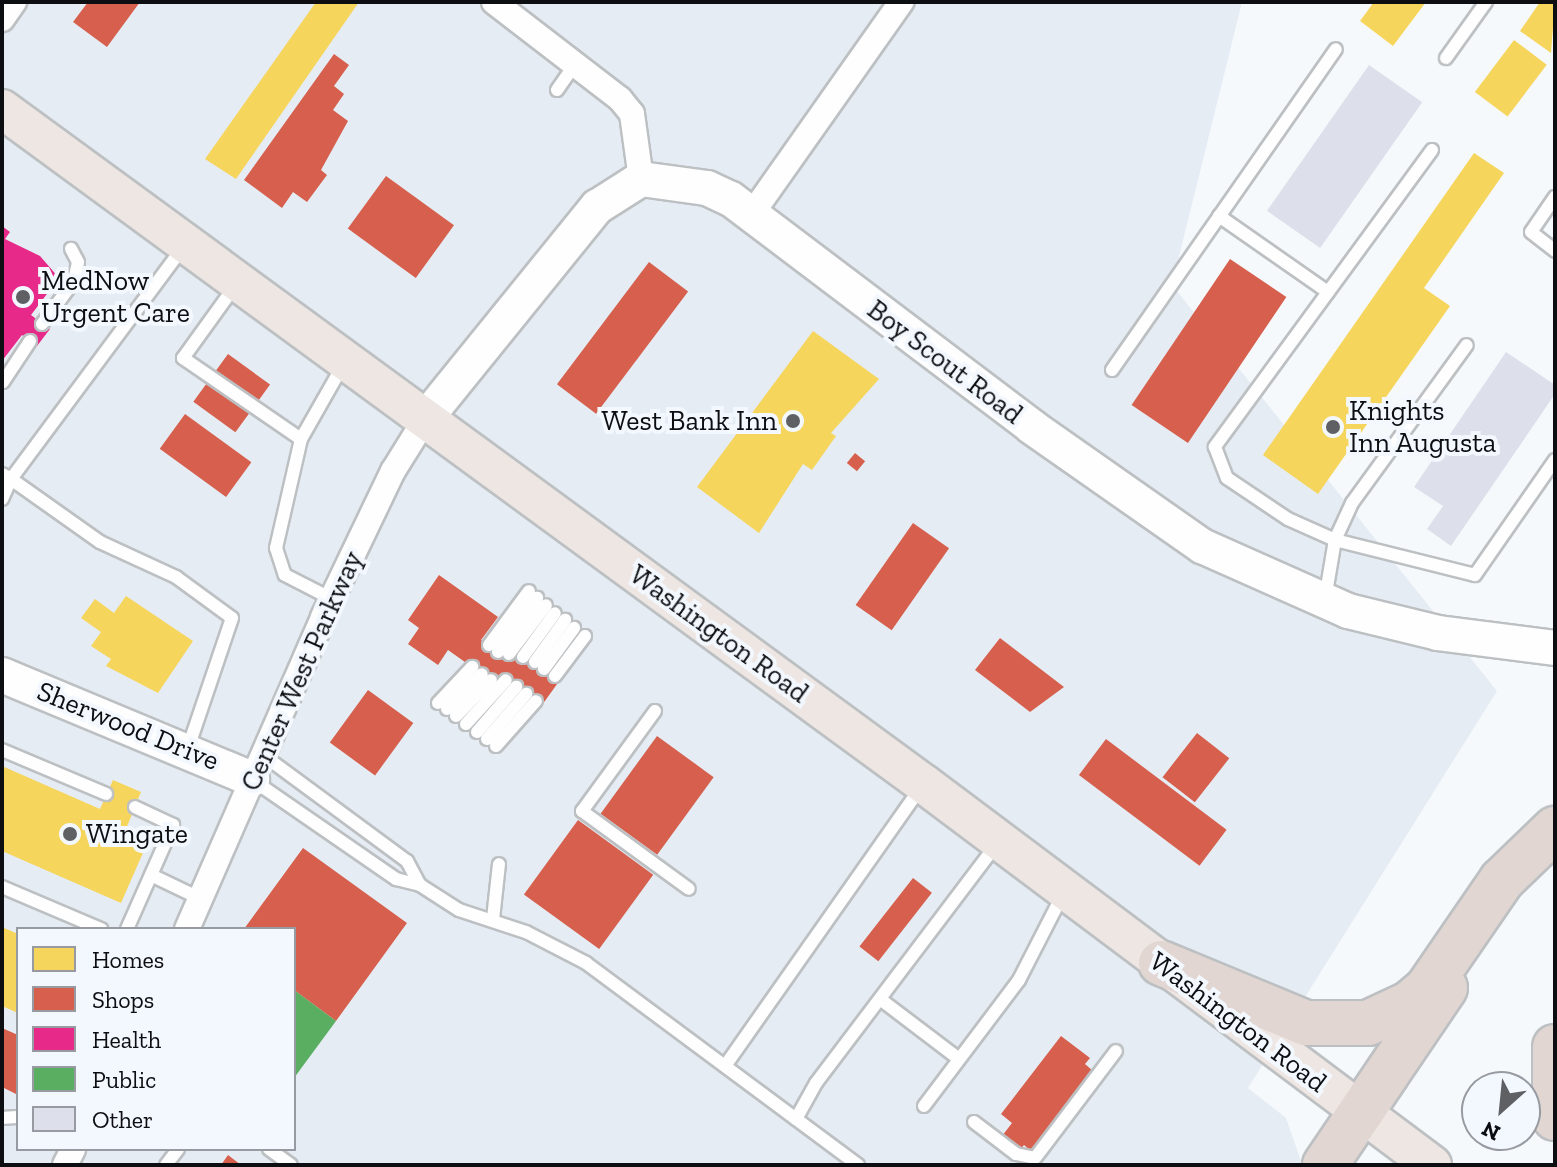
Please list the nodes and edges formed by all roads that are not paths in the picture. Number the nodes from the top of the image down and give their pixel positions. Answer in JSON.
{"nodes":[{"id":1,"x":14,"y":2,"type":"edge"},
{"id":2,"x":494,"y":2,"type":"edge"},
{"id":3,"x":901,"y":2,"type":"edge"},
{"id":4,"x":1486,"y":2,"type":"edge"},
{"id":5,"x":2,"y":19,"type":"edge"},
{"id":6,"x":1336,"y":49,"type":"dead end"},
{"id":7,"x":1446,"y":58,"type":"dead end"},
{"id":8,"x":575,"y":64,"type":"junction"},
{"id":9,"x":557,"y":90,"type":"dead end"},
{"id":10,"x":2,"y":109,"type":"edge"},
{"id":11,"x":18,"y":130,"type":"edge"},
{"id":12,"x":1432,"y":150,"type":"dead end"},
{"id":13,"x":641,"y":179,"type":"junction"},
{"id":14,"x":1555,"y":197,"type":"edge"},
{"id":15,"x":751,"y":215,"type":"junction"},
{"id":16,"x":1219,"y":216,"type":"junction"},
{"id":17,"x":185,"y":245,"type":"junction"},
{"id":18,"x":71,"y":249,"type":"dead end"},
{"id":19,"x":1555,"y":251,"type":"edge"},
{"id":20,"x":237,"y":283,"type":"junction"},
{"id":21,"x":1328,"y":292,"type":"junction"},
{"id":22,"x":42,"y":324,"type":"dead end"},
{"id":23,"x":30,"y":341,"type":"dead end"},
{"id":24,"x":1467,"y":345,"type":"dead end"},
{"id":25,"x":345,"y":362,"type":"junction"},
{"id":26,"x":1112,"y":370,"type":"dead end"},
{"id":27,"x":3,"y":382,"type":"edge"},
{"id":28,"x":426,"y":418,"type":"junction"},
{"id":29,"x":301,"y":439,"type":"junction"},
{"id":30,"x":1555,"y":460,"type":"edge"},
{"id":31,"x":6,"y":476,"type":"edge"},
{"id":32,"x":2,"y":499,"type":"edge"},
{"id":33,"x":1335,"y":540,"type":"junction"},
{"id":34,"x":332,"y":599,"type":"junction"},
{"id":35,"x":1325,"y":602,"type":"junction"},
{"id":36,"x":551,"y":609,"type":"junction"},
{"id":37,"x":585,"y":636,"type":"dead end"},
{"id":38,"x":1555,"y":648,"type":"edge"},
{"id":39,"x":539,"y":666,"type":"junction"},
{"id":40,"x":2,"y":675,"type":"edge"},
{"id":41,"x":655,"y":711,"type":"dead end"},
{"id":42,"x":467,"y":724,"type":"junction"},
{"id":43,"x":188,"y":748,"type":"junction"},
{"id":44,"x":2,"y":750,"type":"edge"},
{"id":45,"x":257,"y":767,"type":"junction"},
{"id":46,"x":924,"y":784,"type":"junction"},
{"id":47,"x":106,"y":794,"type":"dead end"},
{"id":48,"x":135,"y":807,"type":"dead end"},
{"id":49,"x":1555,"y":829,"type":"edge"},
{"id":50,"x":1555,"y":836,"type":"edge"},
{"id":51,"x":998,"y":842,"type":"junction"},
{"id":52,"x":499,"y":864,"type":"dead end"},
{"id":53,"x":151,"y":875,"type":"junction"},
{"id":54,"x":420,"y":885,"type":"junction"},
{"id":55,"x":2,"y":887,"type":"edge"},
{"id":56,"x":689,"y":889,"type":"dead end"},
{"id":57,"x":1065,"y":891,"type":"junction"},
{"id":58,"x":201,"y":899,"type":"junction"},
{"id":59,"x":493,"y":919,"type":"junction"},
{"id":60,"x":96,"y":927,"type":"edge"},
{"id":61,"x":128,"y":927,"type":"edge"},
{"id":62,"x":188,"y":927,"type":"edge"},
{"id":63,"x":1161,"y":963,"type":"junction"},
{"id":64,"x":880,"y":999,"type":"junction"},
{"id":65,"x":1555,"y":1047,"type":"edge"},
{"id":66,"x":1116,"y":1051,"type":"dead end"},
{"id":67,"x":959,"y":1059,"type":"junction"},
{"id":68,"x":725,"y":1066,"type":"junction"},
{"id":69,"x":924,"y":1106,"type":"dead end"},
{"id":70,"x":1361,"y":1113,"type":"junction"},
{"id":71,"x":1555,"y":1118,"type":"edge"},
{"id":72,"x":796,"y":1119,"type":"junction"},
{"id":73,"x":974,"y":1122,"type":"dead end"},
{"id":74,"x":272,"y":1151,"type":"edge"},
{"id":75,"x":291,"y":1165,"type":"edge"},
{"id":76,"x":858,"y":1165,"type":"edge"},
{"id":77,"x":1325,"y":1165,"type":"edge"},
{"id":78,"x":1432,"y":1165,"type":"edge"}],
"edges":[{"from":1,"to":5,"type":"street"},
{"from":2,"to":8,"type":"street"},
{"from":3,"to":15,"type":"street"},
{"from":4,"to":7,"type":"lane"},
{"from":6,"to":16,"type":"lane"},
{"from":8,"to":9,"type":"lane"},
{"from":8,"to":13,"type":"street"},
{"from":10,"to":11,"type":"main road","name":"Washington Road"},
{"from":11,"to":17,"type":"main road","name":"Washington Road"},
{"from":12,"to":21,"type":"lane"},
{"from":13,"to":15,"type":"street","name":"Boy Scout Road"},
{"from":13,"to":28,"type":"street"},
{"from":14,"to":19,"type":"lane"},
{"from":15,"to":35,"type":"street","name":"Boy Scout Road"},
{"from":16,"to":21,"type":"lane"},
{"from":16,"to":26,"type":"lane"},
{"from":17,"to":20,"type":"main road","name":"Washington Road"},
{"from":17,"to":31,"type":"lane"},
{"from":18,"to":22,"type":"lane"},
{"from":20,"to":25,"type":"main road","name":"Washington Road"},
{"from":20,"to":29,"type":"lane"},
{"from":21,"to":33,"type":"lane"},
{"from":23,"to":27,"type":"lane"},
{"from":24,"to":33,"type":"lane"},
{"from":25,"to":28,"type":"main road","name":"Washington Road"},
{"from":25,"to":29,"type":"lane"},
{"from":28,"to":34,"type":"street","name":"Center West Parkway"},
{"from":28,"to":46,"type":"main road","name":"Washington Road"},
{"from":29,"to":34,"type":"lane"},
{"from":30,"to":33,"type":"lane"},
{"from":31,"to":32,"type":"lane"},
{"from":31,"to":43,"type":"lane"},
{"from":33,"to":35,"type":"lane"},
{"from":34,"to":45,"type":"street","name":"Center West Parkway"},
{"from":35,"to":38,"type":"street","name":"Boy Scout Road"},
{"from":36,"to":36,"type":"lane"},
{"from":36,"to":39,"type":"lane"},
{"from":36,"to":39,"type":"lane"},
{"from":37,"to":39,"type":"lane"},
{"from":40,"to":43,"type":"street","name":"Sherwood Drive"},
{"from":41,"to":56,"type":"lane"},
{"from":42,"to":42,"type":"lane"},
{"from":42,"to":42,"type":"lane"},
{"from":43,"to":45,"type":"street","name":"Sherwood Drive"},
{"from":44,"to":47,"type":"lane"},
{"from":45,"to":54,"type":"lane"},
{"from":45,"to":54,"type":"lane"},
{"from":45,"to":58,"type":"street","name":"Center West Parkway"},
{"from":46,"to":51,"type":"main road","name":"Washington Road"},
{"from":46,"to":68,"type":"lane"},
{"from":48,"to":53,"type":"lane"},
{"from":49,"to":63,"type":"highway"},
{"from":50,"to":70,"type":"highway"},
{"from":51,"to":57,"type":"main road","name":"Washington Road"},
{"from":51,"to":64,"type":"lane"},
{"from":52,"to":59,"type":"lane"},
{"from":53,"to":58,"type":"lane"},
{"from":53,"to":61,"type":"lane"},
{"from":54,"to":59,"type":"lane"},
{"from":55,"to":60,"type":"lane"},
{"from":57,"to":63,"type":"main road","name":"Washington Road"},
{"from":57,"to":67,"type":"lane"},
{"from":58,"to":62,"type":"street","name":"Center West Parkway"},
{"from":59,"to":68,"type":"lane"},
{"from":63,"to":70,"type":"main road","name":"Washington Road"},
{"from":64,"to":67,"type":"lane"},
{"from":64,"to":72,"type":"lane"},
{"from":65,"to":71,"type":"highway"},
{"from":66,"to":73,"type":"lane"},
{"from":67,"to":69,"type":"lane"},
{"from":68,"to":72,"type":"lane"},
{"from":70,"to":77,"type":"highway"},
{"from":70,"to":78,"type":"main road","name":"Washington Road"},
{"from":72,"to":76,"type":"lane"},
{"from":74,"to":75,"type":"lane"}]}
